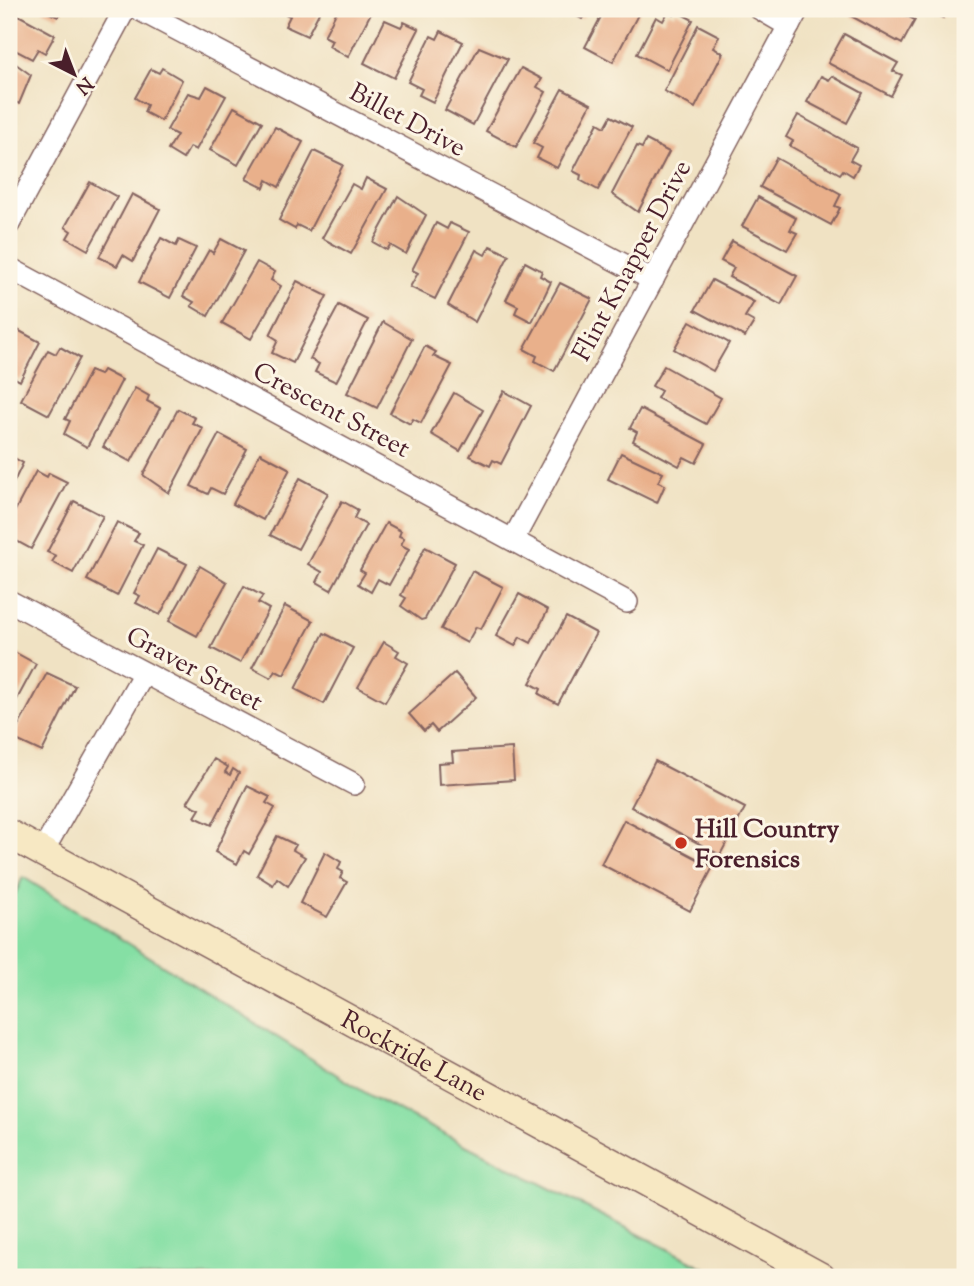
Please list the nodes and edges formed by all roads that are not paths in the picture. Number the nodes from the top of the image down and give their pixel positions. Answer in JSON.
{"nodes":[{"id":1,"x":125,"y":9,"type":"edge"},
{"id":2,"x":138,"y":9,"type":"edge"},
{"id":3,"x":760,"y":9,"type":"edge"},
{"id":4,"x":794,"y":17,"type":"edge"},
{"id":5,"x":9,"y":224,"type":"edge"},
{"id":6,"x":9,"y":268,"type":"edge"},
{"id":7,"x":653,"y":280,"type":"junction"},
{"id":8,"x":514,"y":538,"type":"junction"},
{"id":9,"x":9,"y":601,"type":"edge"},
{"id":10,"x":627,"y":602,"type":"dead end"},
{"id":11,"x":144,"y":673,"type":"junction"},
{"id":12,"x":354,"y":784,"type":"dead end"},
{"id":13,"x":9,"y":834,"type":"edge"},
{"id":14,"x":43,"y":851,"type":"junction"},
{"id":15,"x":821,"y":1277,"type":"edge"}],
"edges":[{"from":1,"to":5,"type":"street"},
{"from":2,"to":7,"type":"street","name":"Billet Drive"},
{"from":3,"to":4,"type":"street"},
{"from":4,"to":7,"type":"street","name":"Flint Knapper Drive"},
{"from":6,"to":8,"type":"street","name":"Crescent Street"},
{"from":7,"to":8,"type":"street","name":"Flint Knapper Drive"},
{"from":8,"to":10,"type":"street","name":"Crescent Street"},
{"from":9,"to":11,"type":"street","name":"Graver Street"},
{"from":11,"to":12,"type":"street","name":"Graver Street"},
{"from":11,"to":14,"type":"street"},
{"from":13,"to":14,"type":"street","name":"Rockride Lane"},
{"from":14,"to":15,"type":"street","name":"Rockride Lane"}]}
